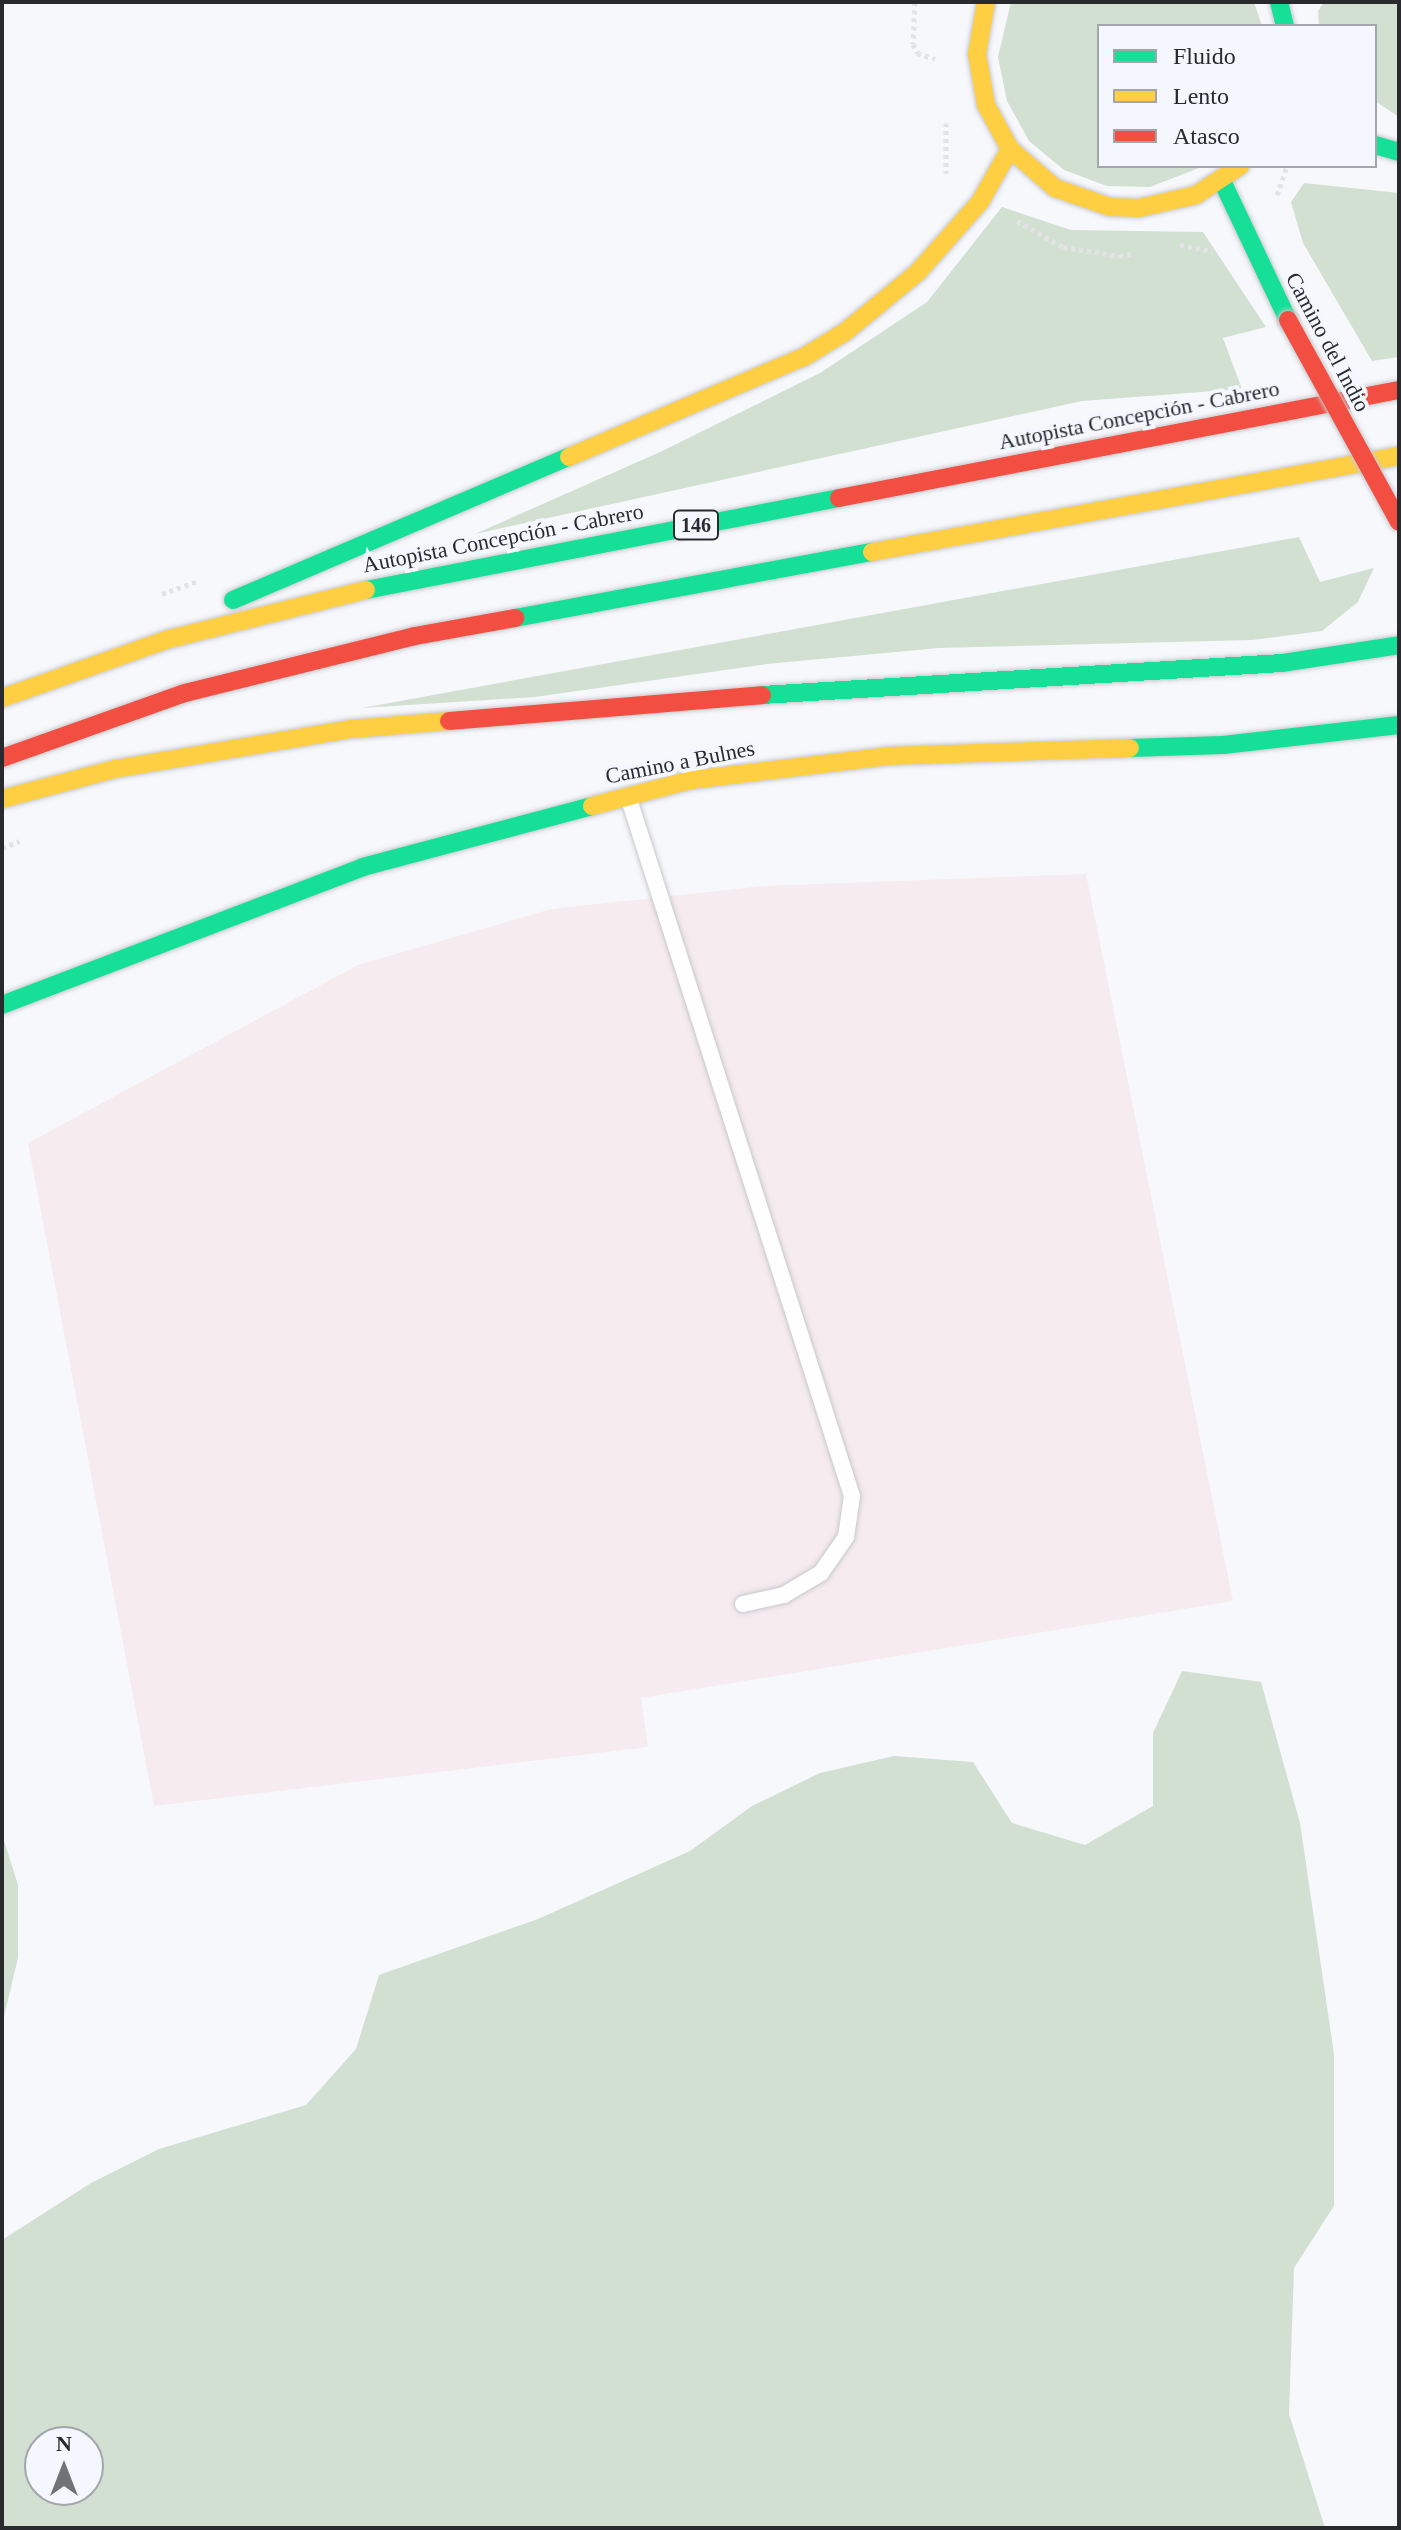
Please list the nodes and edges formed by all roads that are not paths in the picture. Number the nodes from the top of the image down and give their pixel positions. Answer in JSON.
{"nodes":[{"id":1,"x":986,"y":2,"type":"edge"},
{"id":2,"x":1279,"y":2,"type":"edge"},
{"id":3,"x":1284,"y":24,"type":"edge"},
{"id":4,"x":1377,"y":146,"type":"edge"},
{"id":5,"x":1010,"y":149,"type":"junction"},
{"id":6,"x":1399,"y":152,"type":"edge"},
{"id":7,"x":1238,"y":168,"type":"edge"},
{"id":8,"x":1222,"y":181,"type":"junction"},
{"id":9,"x":1399,"y":390,"type":"edge"},
{"id":10,"x":1399,"y":456,"type":"edge"},
{"id":11,"x":1399,"y":522,"type":"edge"},
{"id":12,"x":1399,"y":645,"type":"edge"},
{"id":13,"x":92,"y":664,"type":"junction"},
{"id":14,"x":2,"y":698,"type":"edge"},
{"id":15,"x":1399,"y":725,"type":"edge"},
{"id":16,"x":2,"y":758,"type":"edge"},
{"id":17,"x":628,"y":795,"type":"junction"},
{"id":18,"x":2,"y":799,"type":"edge"},
{"id":19,"x":2,"y":1005,"type":"edge"},
{"id":20,"x":743,"y":1604,"type":"dead end"}],
"edges":[{"from":1,"to":5,"type":"main road"},
{"from":2,"to":3,"type":"main road"},
{"from":4,"to":6,"type":"main road"},
{"from":5,"to":8,"type":"main road"},
{"from":5,"to":13,"type":"main road"},
{"from":7,"to":8,"type":"main road"},
{"from":8,"to":11,"type":"main road","name":"Camino del Indio","bridge":true},
{"from":9,"to":13,"type":"main road","name":"Autopista Concepción - Cabrero","number":"146"},
{"from":10,"to":16,"type":"main road"},
{"from":12,"to":18,"type":"main road"},
{"from":13,"to":14,"type":"main road","name":"Autopista Concepción - Cabrero","number":"146"},
{"from":15,"to":17,"type":"main road","name":"Camino a Bulnes"},
{"from":17,"to":19,"type":"main road","name":"Camino a Bulnes"},
{"from":17,"to":20,"type":"lane"}]}
